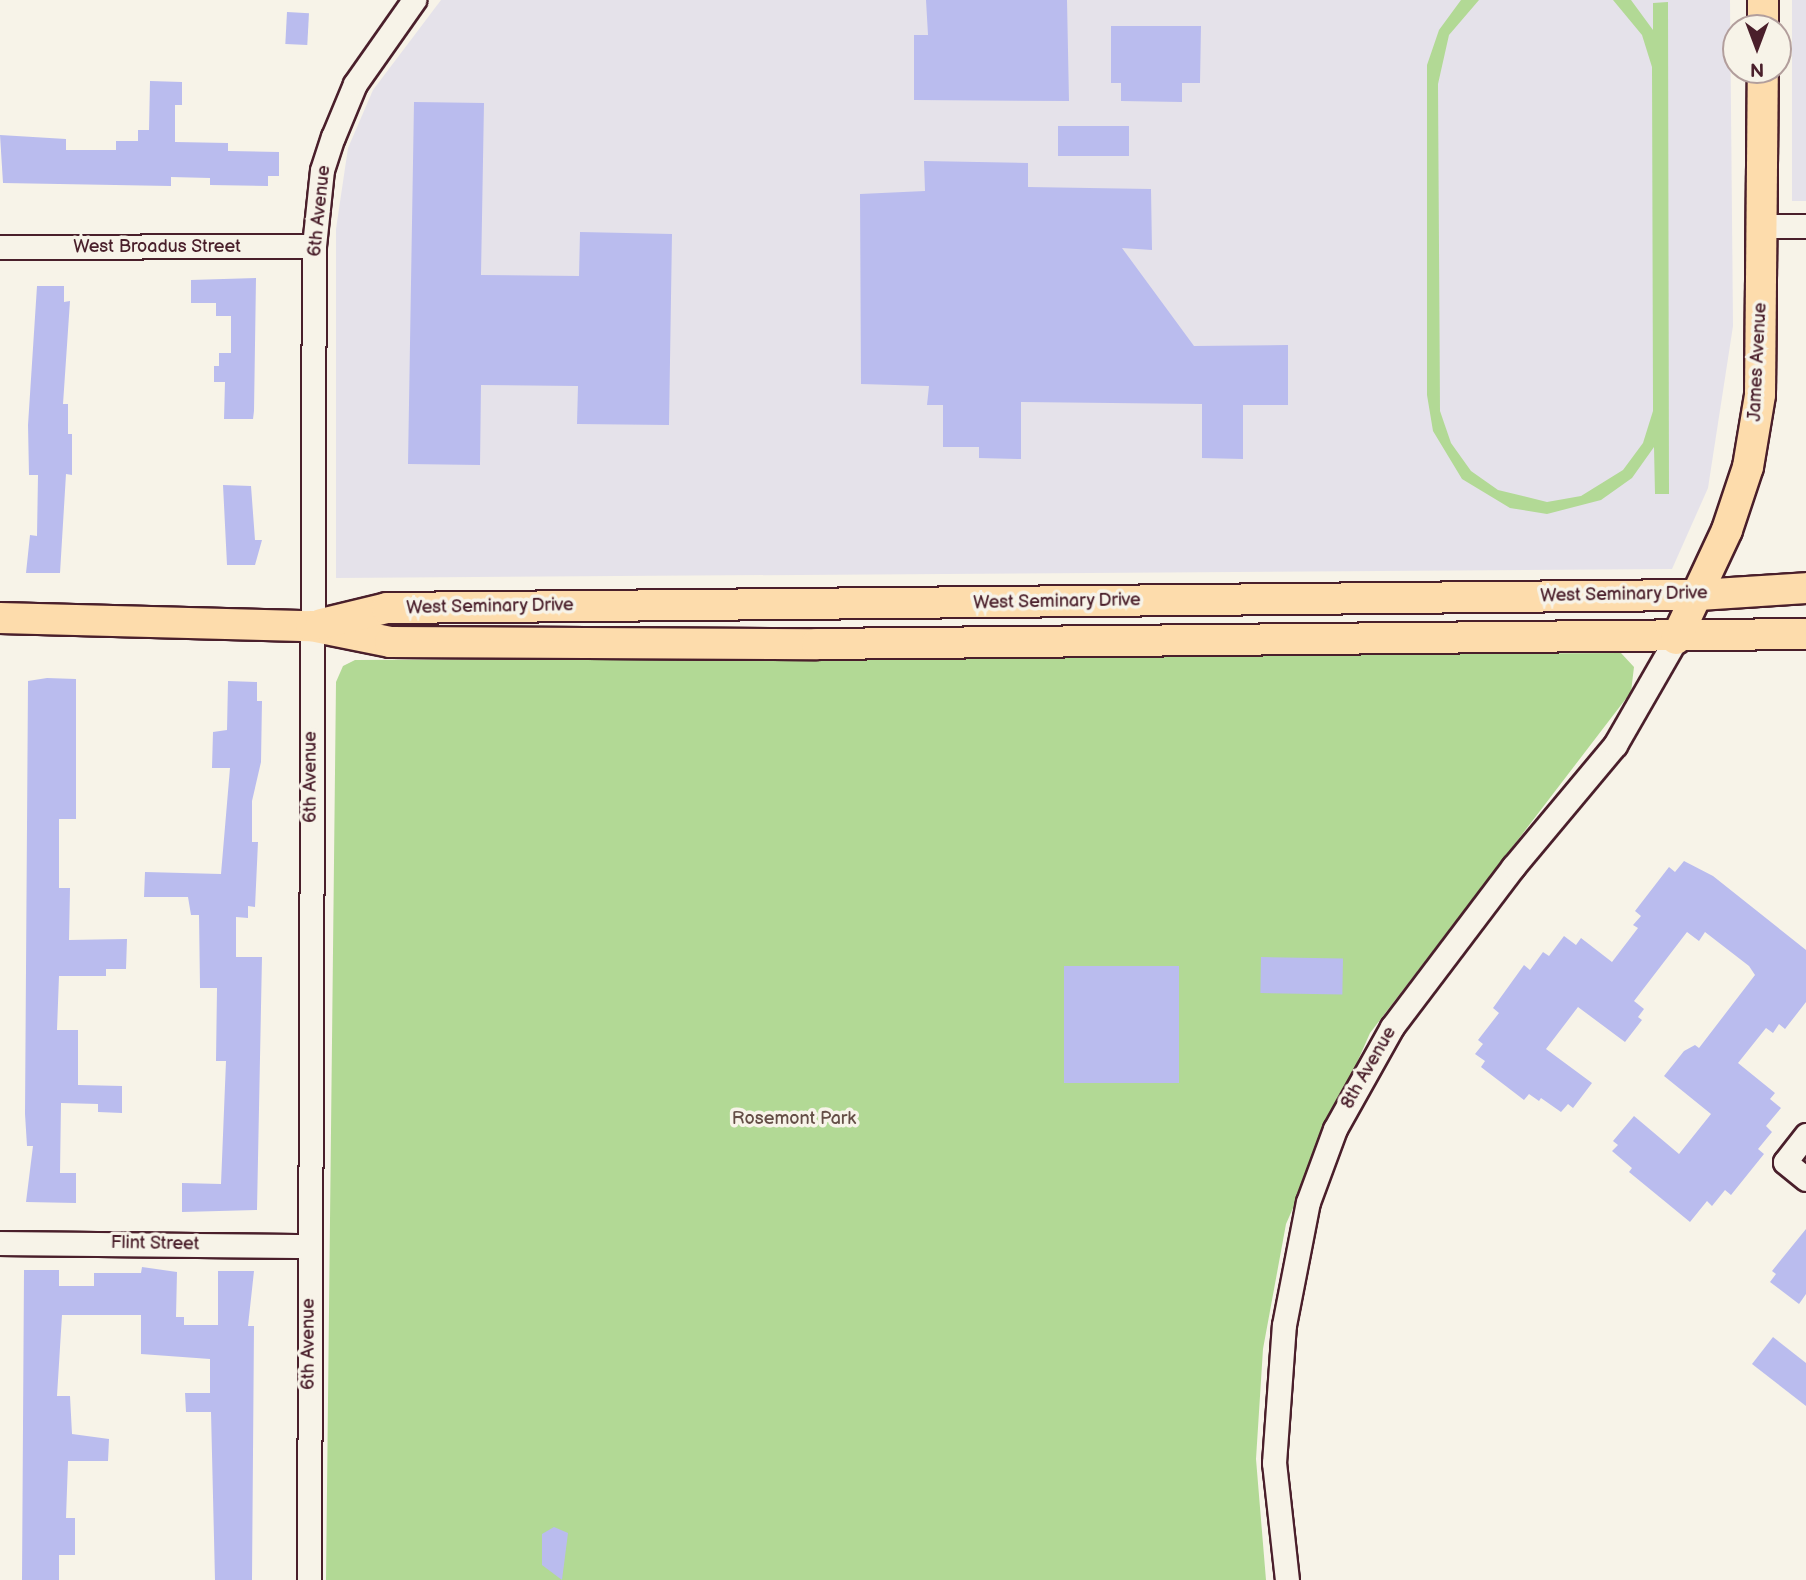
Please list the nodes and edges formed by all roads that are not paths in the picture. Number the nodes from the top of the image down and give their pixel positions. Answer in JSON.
{"nodes":[{"id":1,"x":414,"y":0,"type":"edge"},
{"id":2,"x":1763,"y":84,"type":"edge"},
{"id":3,"x":1763,"y":226,"type":"junction"},
{"id":4,"x":1806,"y":226,"type":"edge"},
{"id":5,"x":314,"y":246,"type":"junction"},
{"id":6,"x":0,"y":247,"type":"edge"},
{"id":7,"x":1806,"y":588,"type":"edge"},
{"id":8,"x":1699,"y":595,"type":"junction"},
{"id":9,"x":1329,"y":599,"type":"junction"},
{"id":10,"x":817,"y":604,"type":"junction"},
{"id":11,"x":0,"y":618,"type":"edge"},
{"id":12,"x":311,"y":626,"type":"junction"},
{"id":13,"x":1806,"y":634,"type":"edge"},
{"id":14,"x":1676,"y":639,"type":"junction"},
{"id":15,"x":1328,"y":641,"type":"junction"},
{"id":16,"x":817,"y":645,"type":"junction"},
{"id":17,"x":1806,"y":1135,"type":"edge"},
{"id":18,"x":1806,"y":1179,"type":"edge"},
{"id":19,"x":0,"y":1243,"type":"edge"},
{"id":20,"x":310,"y":1246,"type":"junction"},
{"id":21,"x":309,"y":1580,"type":"edge"},
{"id":22,"x":1287,"y":1580,"type":"edge"}],
"edges":[{"from":1,"to":5,"type":"street","name":"6th Avenue"},
{"from":2,"to":3,"type":"main road","name":"James Avenue"},
{"from":3,"to":4,"type":"street"},
{"from":3,"to":8,"type":"main road","name":"James Avenue"},
{"from":5,"to":6,"type":"street","name":"West Broadus Street"},
{"from":5,"to":12,"type":"street","name":"6th Avenue"},
{"from":7,"to":8,"type":"main road","name":"West Seminary Drive"},
{"from":8,"to":9,"type":"main road","name":"West Seminary Drive"},
{"from":8,"to":14,"type":"main road","name":"James Avenue"},
{"from":9,"to":10,"type":"main road","name":"West Seminary Drive"},
{"from":9,"to":15,"type":"main road"},
{"from":10,"to":12,"type":"main road","name":"West Seminary Drive"},
{"from":10,"to":16,"type":"main road"},
{"from":11,"to":12,"type":"main road","name":"West Seminary Drive"},
{"from":12,"to":16,"type":"main road","name":"West Seminary Drive"},
{"from":12,"to":20,"type":"street","name":"6th Avenue"},
{"from":13,"to":14,"type":"main road","name":"West Seminary Drive"},
{"from":14,"to":15,"type":"main road","name":"West Seminary Drive"},
{"from":14,"to":22,"type":"street","name":"8th Avenue"},
{"from":15,"to":16,"type":"main road","name":"West Seminary Drive"},
{"from":17,"to":18,"type":"street"},
{"from":19,"to":20,"type":"street","name":"Flint Street"},
{"from":20,"to":21,"type":"street","name":"6th Avenue"}]}
